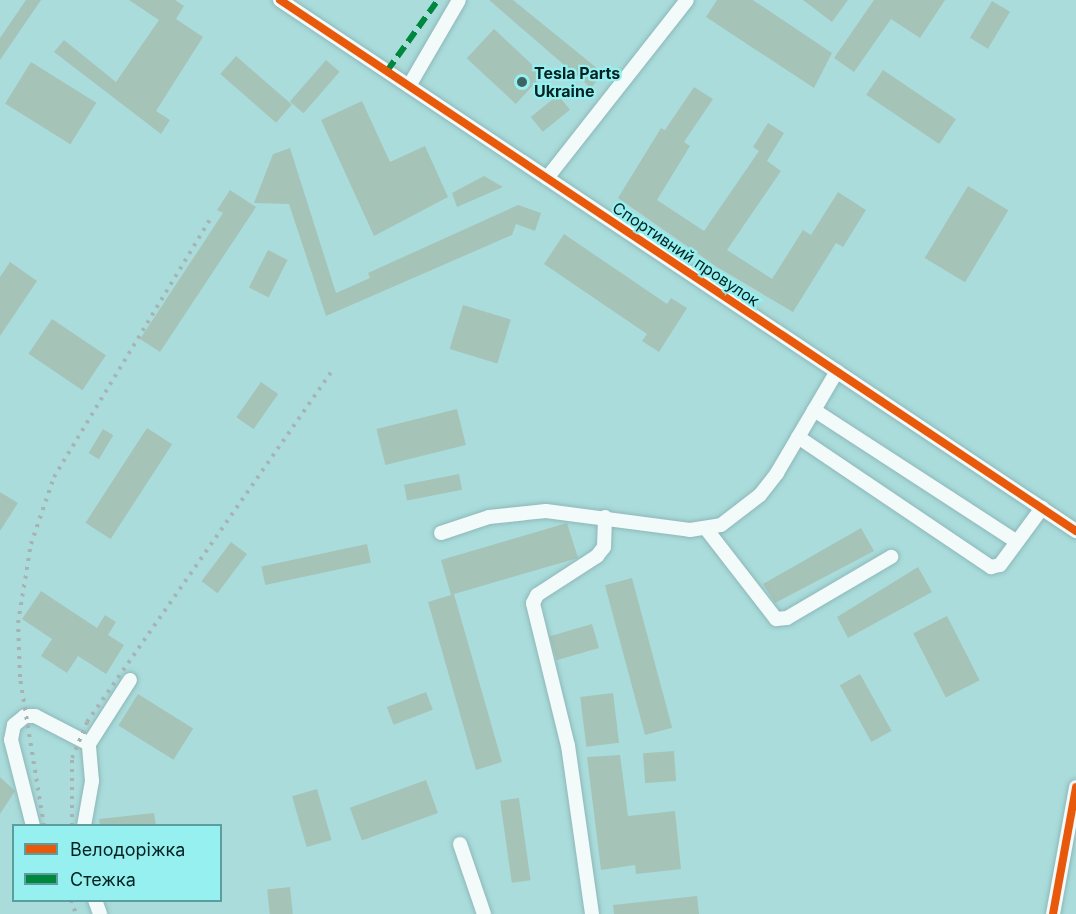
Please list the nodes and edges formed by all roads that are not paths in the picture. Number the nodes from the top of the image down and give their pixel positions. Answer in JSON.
{"nodes":[{"id":1,"x":280,"y":0,"type":"edge"},
{"id":2,"x":459,"y":0,"type":"edge"},
{"id":3,"x":687,"y":0,"type":"edge"},
{"id":4,"x":409,"y":86,"type":"junction"},
{"id":5,"x":547,"y":178,"type":"junction"},
{"id":6,"x":837,"y":371,"type":"junction"},
{"id":7,"x":814,"y":410,"type":"junction"},
{"id":8,"x":798,"y":437,"type":"junction"},
{"id":9,"x":1042,"y":508,"type":"junction"},
{"id":10,"x":605,"y":517,"type":"junction"},
{"id":11,"x":707,"y":530,"type":"junction"},
{"id":12,"x":1076,"y":531,"type":"edge"},
{"id":13,"x":441,"y":533,"type":"dead end"},
{"id":14,"x":1017,"y":543,"type":"junction"},
{"id":15,"x":891,"y":557,"type":"dead end"},
{"id":16,"x":130,"y":680,"type":"dead end"},
{"id":17,"x":89,"y":744,"type":"junction"},
{"id":18,"x":1076,"y":787,"type":"edge"},
{"id":19,"x":33,"y":824,"type":"edge"},
{"id":20,"x":84,"y":824,"type":"edge"},
{"id":21,"x":460,"y":844,"type":"dead end"},
{"id":22,"x":484,"y":914,"type":"edge"},
{"id":23,"x":592,"y":914,"type":"edge"},
{"id":24,"x":1053,"y":914,"type":"edge"}],
"edges":[{"from":1,"to":4,"type":"street","name":"Спортивний провулок"},
{"from":2,"to":4,"type":"street"},
{"from":3,"to":5,"type":"street"},
{"from":4,"to":5,"type":"street","name":"Спортивний провулок"},
{"from":5,"to":6,"type":"street","name":"Спортивний провулок"},
{"from":6,"to":7,"type":"street"},
{"from":6,"to":9,"type":"street","name":"Спортивний провулок"},
{"from":7,"to":8,"type":"street"},
{"from":7,"to":14,"type":"street"},
{"from":8,"to":11,"type":"street"},
{"from":8,"to":14,"type":"street"},
{"from":9,"to":12,"type":"street","name":"Спортивний провулок"},
{"from":9,"to":14,"type":"street"},
{"from":10,"to":11,"type":"street"},
{"from":10,"to":13,"type":"street"},
{"from":10,"to":23,"type":"street"},
{"from":11,"to":15,"type":"street"},
{"from":16,"to":17,"type":"street"},
{"from":17,"to":19,"type":"street"},
{"from":17,"to":20,"type":"street"},
{"from":18,"to":24,"type":"street"},
{"from":21,"to":22,"type":"street"}]}
